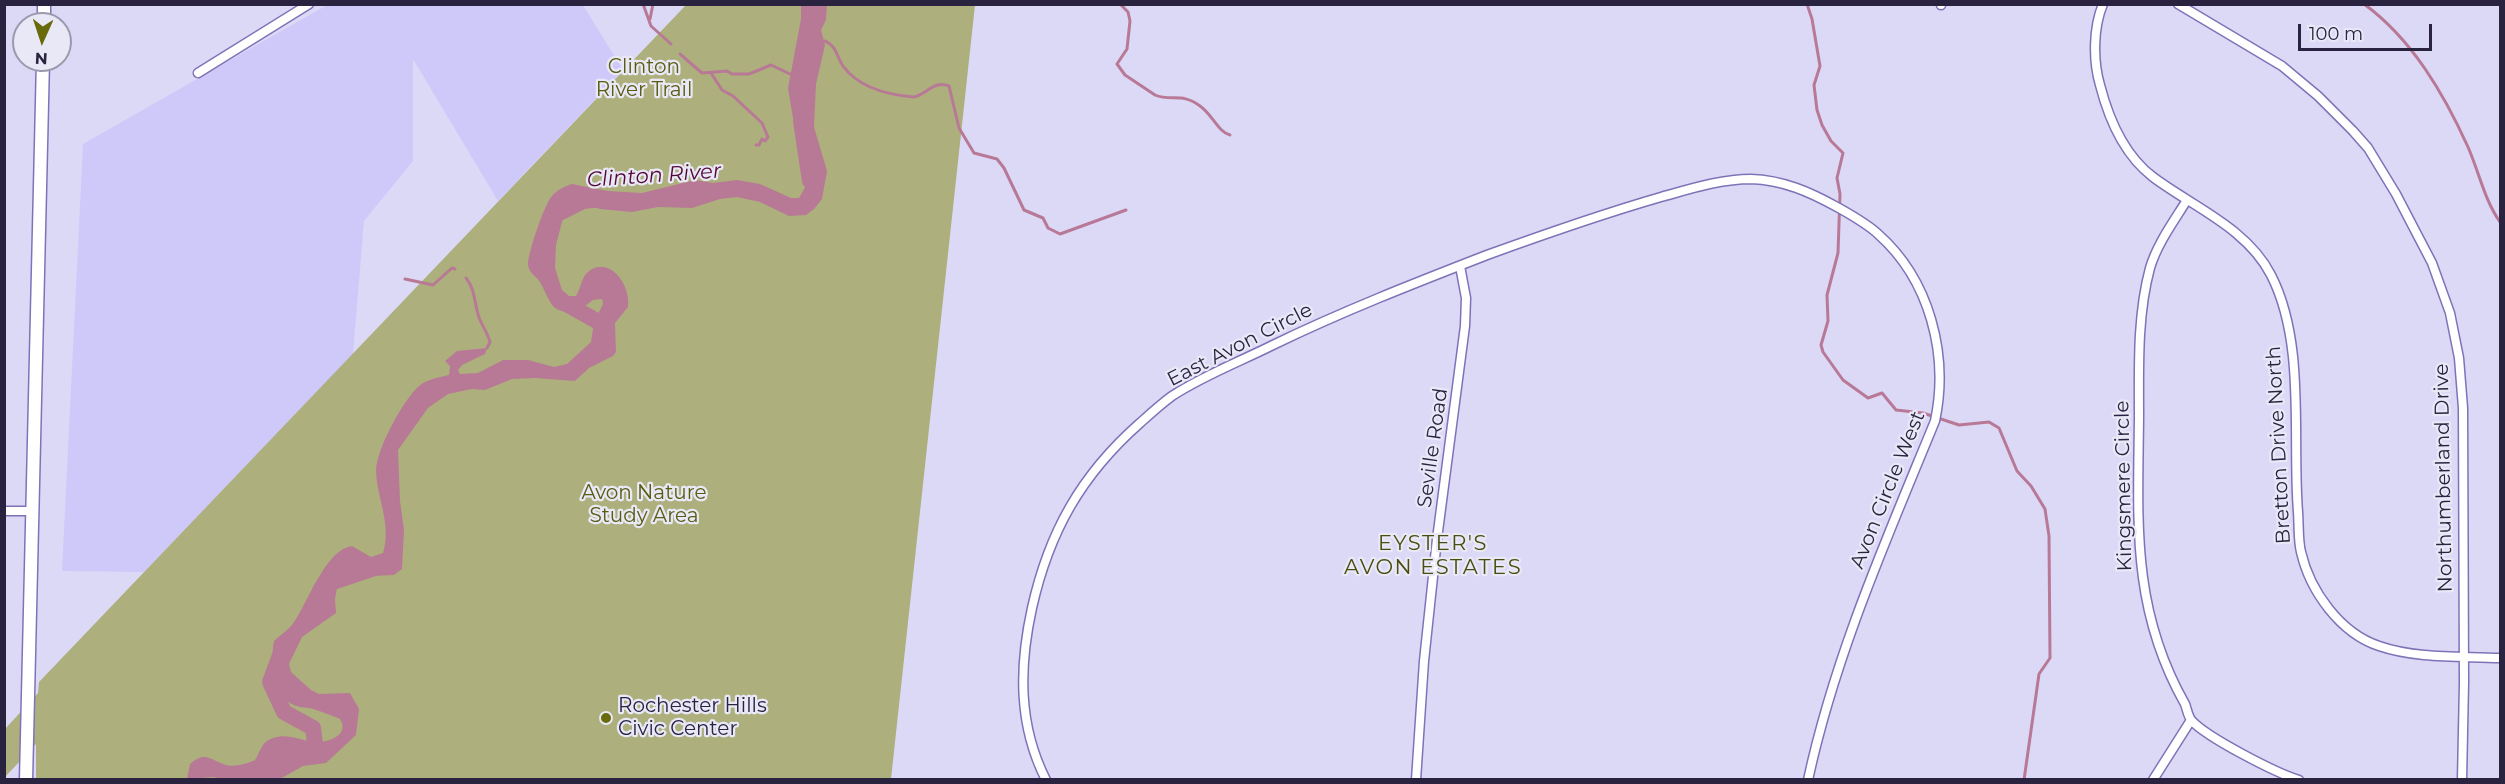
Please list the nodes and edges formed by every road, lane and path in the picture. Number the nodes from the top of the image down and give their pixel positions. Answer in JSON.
{"nodes":[{"id":1,"x":309,"y":4,"type":"edge"},
{"id":2,"x":2103,"y":4,"type":"edge"},
{"id":3,"x":2178,"y":4,"type":"edge"},
{"id":4,"x":43,"y":72,"type":"edge"},
{"id":5,"x":198,"y":73,"type":"dead end"},
{"id":6,"x":2187,"y":200,"type":"junction"},
{"id":7,"x":1460,"y":266,"type":"junction"},
{"id":8,"x":4,"y":511,"type":"edge"},
{"id":9,"x":33,"y":511,"type":"junction"},
{"id":10,"x":2464,"y":657,"type":"junction"},
{"id":11,"x":2500,"y":658,"type":"edge"},
{"id":12,"x":2191,"y":720,"type":"junction"},
{"id":13,"x":26,"y":780,"type":"edge"},
{"id":14,"x":1046,"y":780,"type":"edge"},
{"id":15,"x":1416,"y":780,"type":"edge"},
{"id":16,"x":1808,"y":780,"type":"edge"},
{"id":17,"x":2153,"y":780,"type":"edge"},
{"id":18,"x":2299,"y":780,"type":"edge"},
{"id":19,"x":2462,"y":780,"type":"edge"}],
"edges":[{"from":1,"to":5,"type":"street"},
{"from":2,"to":6,"type":"street","name":"Bretton Drive North"},
{"from":3,"to":10,"type":"street","name":"Northumberland Drive"},
{"from":4,"to":9,"type":"main road"},
{"from":6,"to":10,"type":"street","name":"Bretton Drive North"},
{"from":6,"to":12,"type":"street","name":"Kingsmere Circle"},
{"from":7,"to":14,"type":"street","name":"East Avon Circle"},
{"from":7,"to":15,"type":"street","name":"Seville Road"},
{"from":7,"to":16,"type":"street","name":"Avon Circle West"},
{"from":8,"to":9,"type":"street"},
{"from":9,"to":13,"type":"main road"},
{"from":10,"to":11,"type":"street","name":"Bretton Drive North"},
{"from":10,"to":19,"type":"street","name":"Northumberland Drive"},
{"from":12,"to":17,"type":"street"},
{"from":12,"to":18,"type":"street","name":"Kingsmere Circle"}]}
